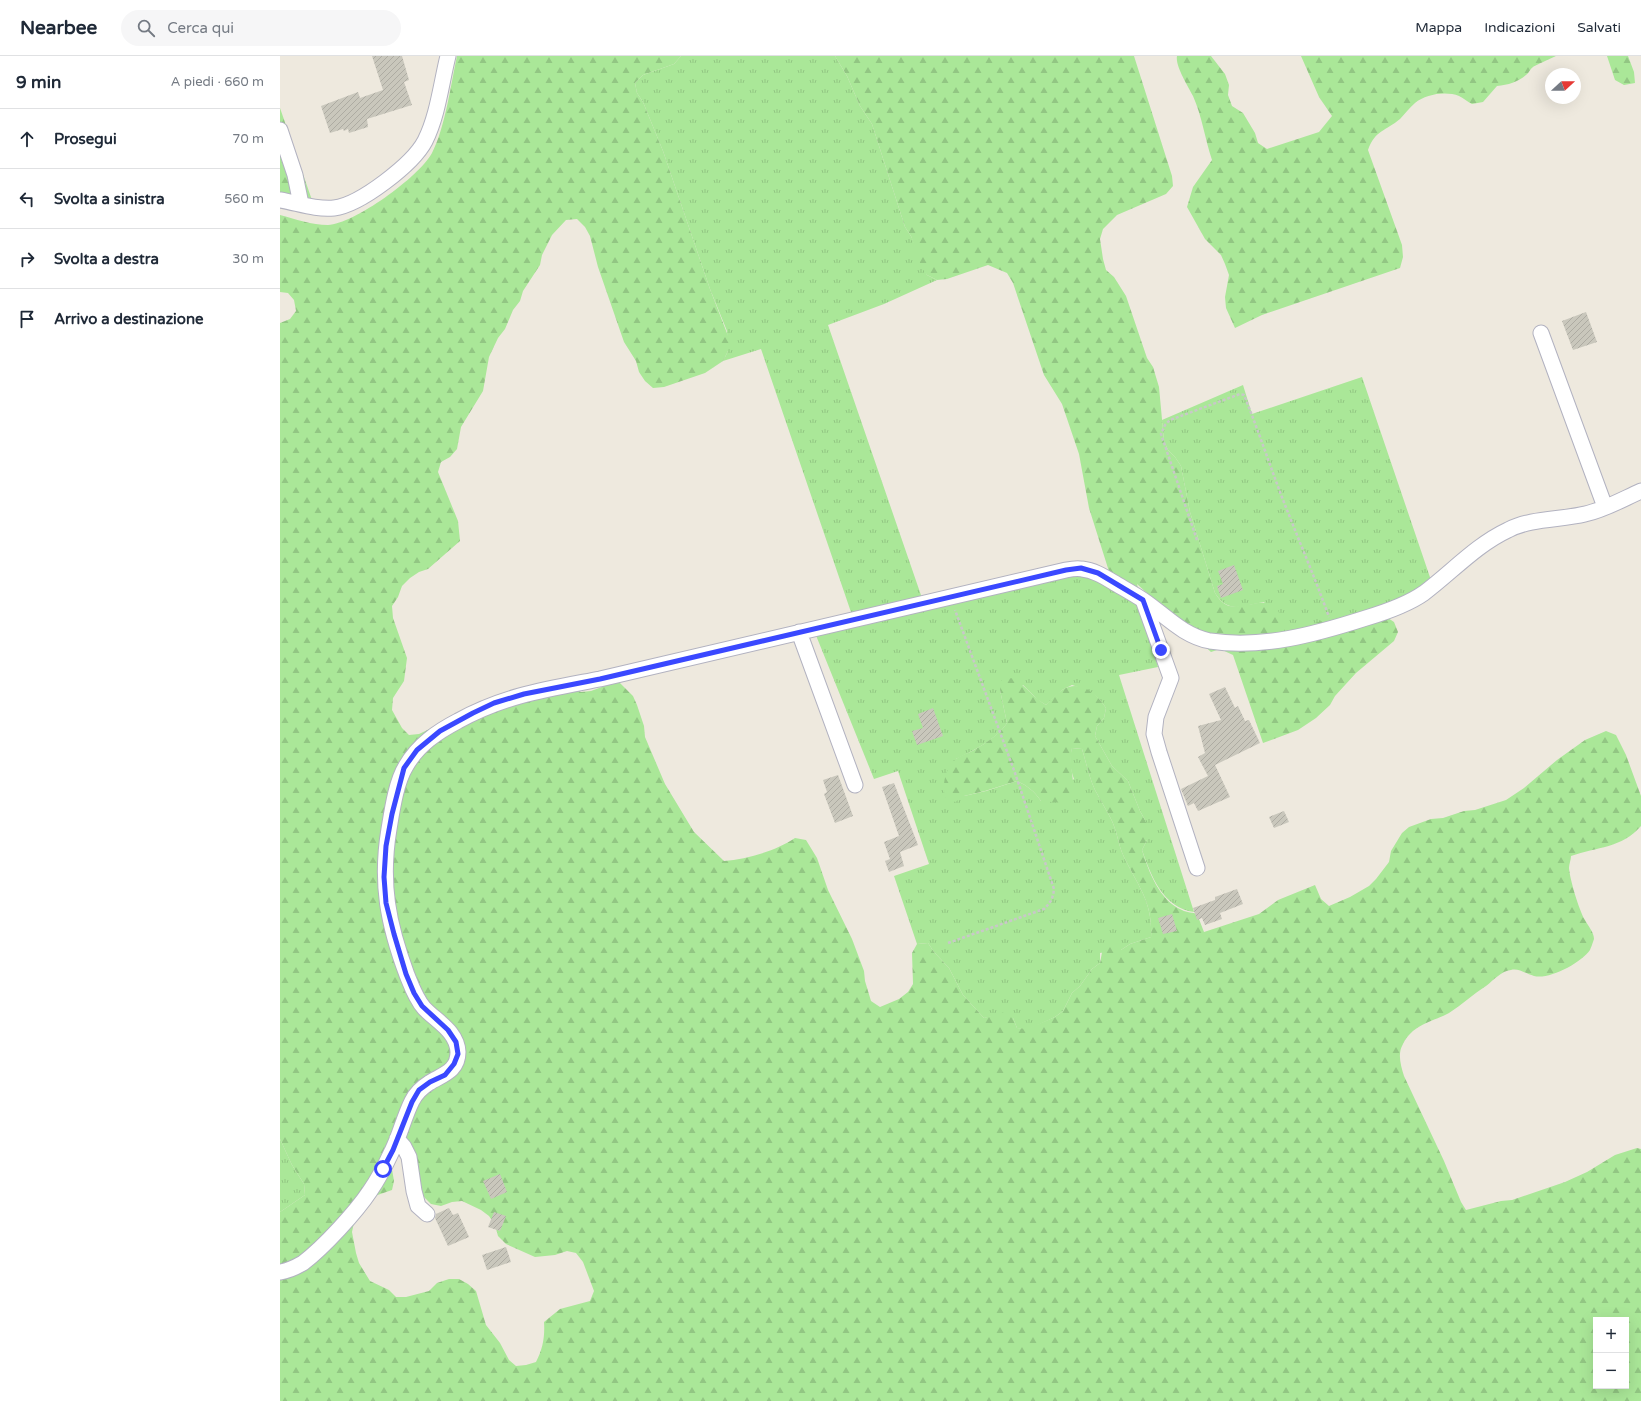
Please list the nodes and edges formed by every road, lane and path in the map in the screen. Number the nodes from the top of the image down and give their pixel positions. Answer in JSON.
{"nodes":[{"id":1,"x":448,"y":56,"type":"edge"},
{"id":2,"x":280,"y":130,"type":"edge"},
{"id":3,"x":280,"y":200,"type":"edge"},
{"id":4,"x":302,"y":204,"type":"junction"},
{"id":5,"x":1541,"y":333,"type":"dead end"},
{"id":6,"x":1641,"y":491,"type":"edge"},
{"id":7,"x":1605,"y":507,"type":"junction"},
{"id":8,"x":1197,"y":540,"type":"dead end"},
{"id":9,"x":950,"y":596,"type":"junction"},
{"id":10,"x":1143,"y":600,"type":"junction"},
{"id":11,"x":1333,"y":628,"type":"junction"},
{"id":12,"x":799,"y":632,"type":"junction"},
{"id":13,"x":855,"y":785,"type":"dead end"},
{"id":14,"x":1197,"y":868,"type":"dead end"},
{"id":15,"x":948,"y":943,"type":"dead end"},
{"id":16,"x":397,"y":1140,"type":"junction"},
{"id":17,"x":427,"y":1214,"type":"dead end"},
{"id":18,"x":280,"y":1272,"type":"edge"}],
"edges":[{"from":1,"to":4,"type":"street"},
{"from":2,"to":4,"type":"street"},
{"from":3,"to":4,"type":"street"},
{"from":5,"to":7,"type":"street"},
{"from":6,"to":7,"type":"street"},
{"from":7,"to":11,"type":"street"},
{"from":8,"to":11,"type":"path"},
{"from":9,"to":10,"type":"street"},
{"from":9,"to":12,"type":"street"},
{"from":9,"to":15,"type":"path"},
{"from":10,"to":11,"type":"street"},
{"from":10,"to":14,"type":"street"},
{"from":12,"to":13,"type":"street"},
{"from":12,"to":16,"type":"street"},
{"from":16,"to":17,"type":"street"},
{"from":16,"to":18,"type":"street"}]}
